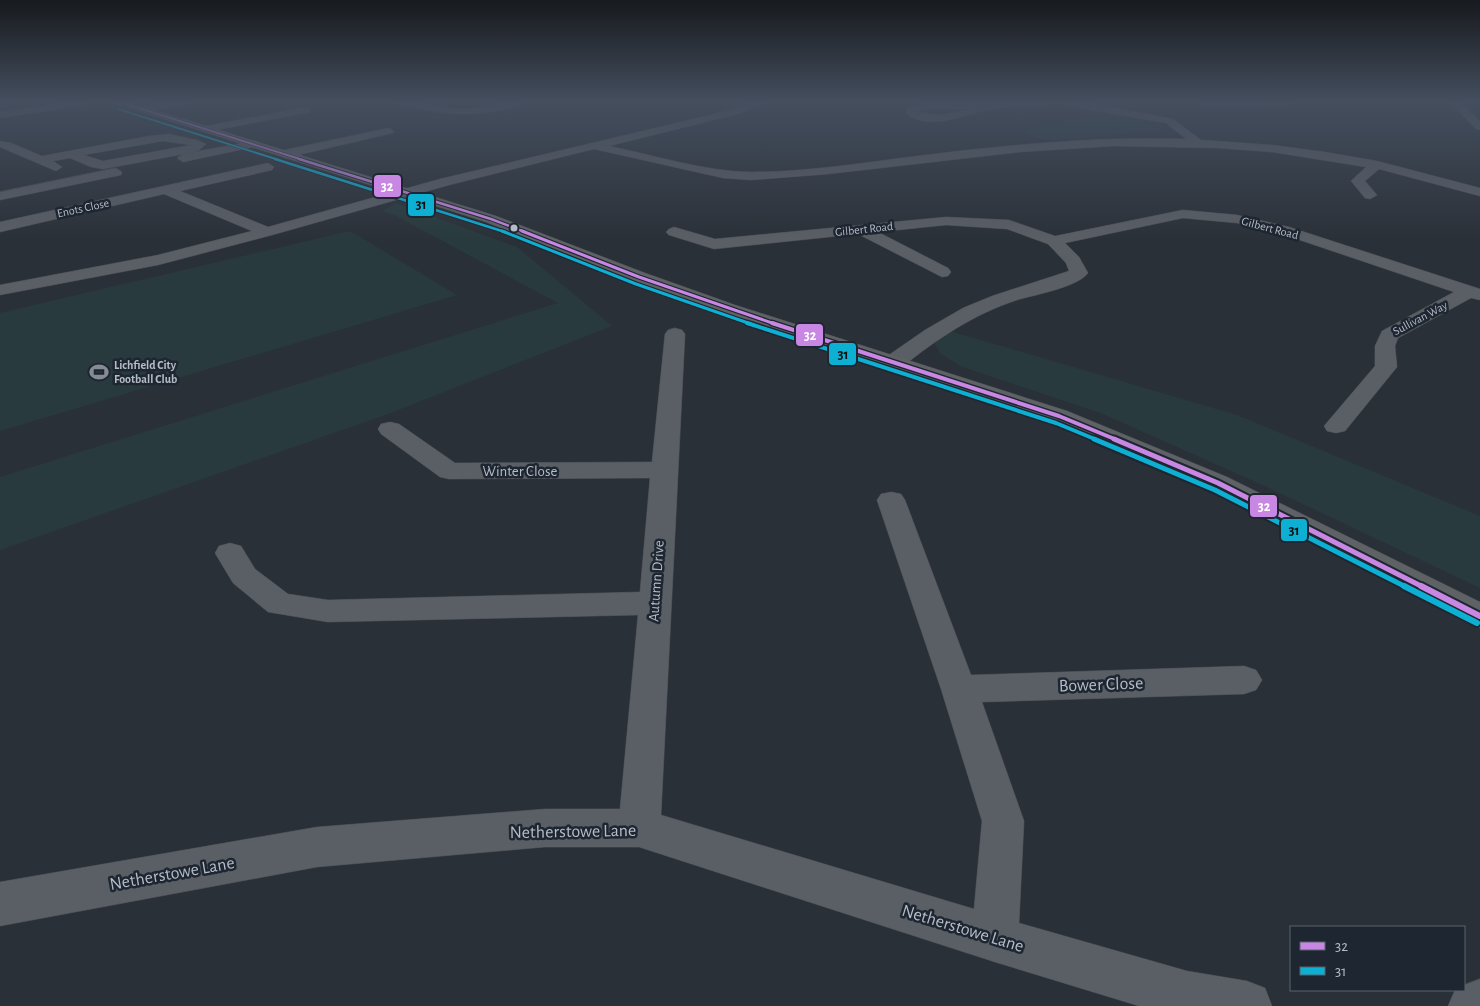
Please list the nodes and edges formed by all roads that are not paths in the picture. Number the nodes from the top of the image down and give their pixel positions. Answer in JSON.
{"nodes":[{"id":1,"x":16,"y":149,"type":"edge"},
{"id":2,"x":100,"y":149,"type":"edge"},
{"id":3,"x":190,"y":149,"type":"edge"},
{"id":4,"x":229,"y":149,"type":"edge"},
{"id":5,"x":269,"y":149,"type":"edge"},
{"id":6,"x":308,"y":149,"type":"edge"},
{"id":7,"x":583,"y":149,"type":"edge"},
{"id":8,"x":609,"y":149,"type":"edge"},
{"id":9,"x":1019,"y":149,"type":"edge"},
{"id":10,"x":1258,"y":149,"type":"edge"},
{"id":11,"x":71,"y":154,"type":"junction"},
{"id":12,"x":285,"y":154,"type":"junction"},
{"id":13,"x":40,"y":160,"type":"junction"},
{"id":14,"x":1376,"y":165,"type":"junction"},
{"id":15,"x":268,"y":167,"type":"dead end"},
{"id":16,"x":83,"y":178,"type":"junction"},
{"id":17,"x":166,"y":190,"type":"junction"},
{"id":18,"x":406,"y":192,"type":"junction"},
{"id":19,"x":1480,"y":192,"type":"edge"},
{"id":20,"x":1370,"y":195,"type":"dead end"},
{"id":21,"x":0,"y":196,"type":"edge"},
{"id":22,"x":0,"y":226,"type":"edge"},
{"id":23,"x":862,"y":230,"type":"junction"},
{"id":24,"x":267,"y":232,"type":"junction"},
{"id":25,"x":674,"y":232,"type":"dead end"},
{"id":26,"x":1054,"y":241,"type":"junction"},
{"id":27,"x":942,"y":272,"type":"dead end"},
{"id":28,"x":0,"y":290,"type":"edge"},
{"id":29,"x":1474,"y":294,"type":"edge"},
{"id":30,"x":675,"y":334,"type":"dead end"},
{"id":31,"x":894,"y":362,"type":"junction"},
{"id":32,"x":1336,"y":426,"type":"dead end"},
{"id":33,"x":390,"y":428,"type":"dead end"},
{"id":34,"x":664,"y":470,"type":"junction"},
{"id":35,"x":891,"y":500,"type":"dead end"},
{"id":36,"x":230,"y":553,"type":"dead end"},
{"id":37,"x":654,"y":603,"type":"junction"},
{"id":38,"x":1480,"y":616,"type":"edge"},
{"id":39,"x":1244,"y":680,"type":"dead end"},
{"id":40,"x":959,"y":689,"type":"junction"},
{"id":41,"x":639,"y":828,"type":"junction"},
{"id":42,"x":0,"y":904,"type":"edge"},
{"id":43,"x":995,"y":939,"type":"junction"},
{"id":44,"x":1480,"y":1004,"type":"edge"},
{"id":45,"x":1247,"y":1006,"type":"edge"},
{"id":46,"x":1473,"y":1006,"type":"edge"}],
"edges":[{"from":1,"to":13,"type":"street"},
{"from":2,"to":11,"type":"street"},
{"from":3,"to":11,"type":"street"},
{"from":4,"to":16,"type":"street"},
{"from":5,"to":12,"type":"highway"},
{"from":6,"to":12,"type":"street"},
{"from":7,"to":18,"type":"street"},
{"from":8,"to":9,"type":"street"},
{"from":10,"to":14,"type":"street"},
{"from":11,"to":13,"type":"street"},
{"from":12,"to":18,"type":"highway"},
{"from":13,"to":16,"type":"street"},
{"from":14,"to":19,"type":"street"},
{"from":14,"to":20,"type":"street"},
{"from":15,"to":17,"type":"street","name":"Enots Close"},
{"from":16,"to":21,"type":"street"},
{"from":17,"to":22,"type":"street","name":"Enots Close"},
{"from":17,"to":24,"type":"street"},
{"from":18,"to":24,"type":"street"},
{"from":18,"to":31,"type":"highway"},
{"from":23,"to":25,"type":"street","name":"Gilbert Road"},
{"from":23,"to":26,"type":"street","name":"Gilbert Road"},
{"from":23,"to":27,"type":"street"},
{"from":24,"to":28,"type":"street"},
{"from":26,"to":29,"type":"street","name":"Gilbert Road"},
{"from":26,"to":31,"type":"street","name":"Gilbert Road"},
{"from":29,"to":32,"type":"street","name":"Sullivan Way"},
{"from":30,"to":34,"type":"street","name":"Autumn Drive"},
{"from":31,"to":38,"type":"highway"},
{"from":33,"to":34,"type":"street","name":"Winter Close"},
{"from":34,"to":37,"type":"street","name":"Autumn Drive"},
{"from":35,"to":40,"type":"street"},
{"from":36,"to":37,"type":"street"},
{"from":37,"to":41,"type":"street","name":"Autumn Drive"},
{"from":39,"to":40,"type":"street","name":"Bower Close"},
{"from":40,"to":43,"type":"street"},
{"from":41,"to":42,"type":"street","name":"Netherstowe Lane"},
{"from":41,"to":43,"type":"street","name":"Netherstowe Lane"},
{"from":43,"to":45,"type":"street","name":"Netherstowe Lane"},
{"from":44,"to":46,"type":"street"}]}
